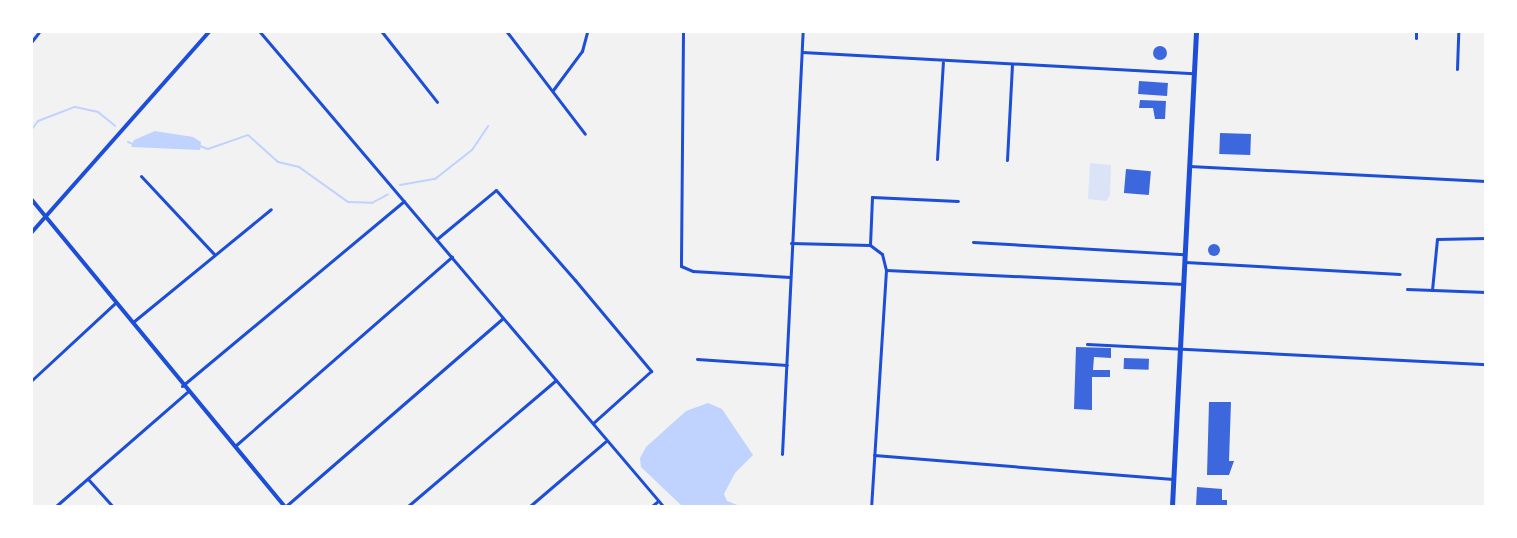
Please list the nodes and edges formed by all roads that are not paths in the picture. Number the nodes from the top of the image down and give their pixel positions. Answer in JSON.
{"nodes":[{"id":1,"x":39,"y":32,"type":"edge"},
{"id":2,"x":209,"y":32,"type":"edge"},
{"id":3,"x":260,"y":32,"type":"edge"},
{"id":4,"x":382,"y":32,"type":"edge"},
{"id":5,"x":507,"y":32,"type":"edge"},
{"id":6,"x":587,"y":32,"type":"edge"},
{"id":7,"x":683,"y":32,"type":"edge"},
{"id":8,"x":803,"y":32,"type":"edge"},
{"id":9,"x":1196,"y":32,"type":"edge"},
{"id":10,"x":1416,"y":32,"type":"edge"},
{"id":11,"x":1458,"y":32,"type":"edge"},
{"id":12,"x":1416,"y":38,"type":"dead end"},
{"id":13,"x":32,"y":41,"type":"edge"},
{"id":14,"x":802,"y":52,"type":"junction"},
{"id":15,"x":943,"y":62,"type":"junction"},
{"id":16,"x":1012,"y":65,"type":"junction"},
{"id":17,"x":1457,"y":69,"type":"dead end"},
{"id":18,"x":1193,"y":73,"type":"junction"},
{"id":19,"x":553,"y":90,"type":"junction"},
{"id":20,"x":437,"y":102,"type":"dead end"},
{"id":21,"x":585,"y":134,"type":"dead end"},
{"id":22,"x":937,"y":159,"type":"dead end"},
{"id":23,"x":1007,"y":160,"type":"dead end"},
{"id":24,"x":1189,"y":166,"type":"junction"},
{"id":25,"x":141,"y":176,"type":"dead end"},
{"id":26,"x":1485,"y":181,"type":"edge"},
{"id":27,"x":32,"y":200,"type":"edge"},
{"id":28,"x":404,"y":201,"type":"junction"},
{"id":29,"x":958,"y":201,"type":"dead end"},
{"id":30,"x":271,"y":209,"type":"dead end"},
{"id":31,"x":44,"y":218,"type":"junction"},
{"id":32,"x":32,"y":232,"type":"edge"},
{"id":33,"x":1485,"y":238,"type":"edge"},
{"id":34,"x":437,"y":239,"type":"junction"},
{"id":35,"x":973,"y":242,"type":"dead end"},
{"id":36,"x":791,"y":243,"type":"junction"},
{"id":37,"x":870,"y":245,"type":"junction"},
{"id":38,"x":214,"y":254,"type":"junction"},
{"id":39,"x":1186,"y":254,"type":"junction"},
{"id":40,"x":452,"y":257,"type":"junction"},
{"id":41,"x":1185,"y":262,"type":"junction"},
{"id":42,"x":886,"y":270,"type":"junction"},
{"id":43,"x":1400,"y":274,"type":"dead end"},
{"id":44,"x":790,"y":277,"type":"junction"},
{"id":45,"x":1184,"y":284,"type":"junction"},
{"id":46,"x":1407,"y":289,"type":"dead end"},
{"id":47,"x":1432,"y":290,"type":"junction"},
{"id":48,"x":1485,"y":292,"type":"edge"},
{"id":49,"x":114,"y":304,"type":"junction"},
{"id":50,"x":502,"y":318,"type":"junction"},
{"id":51,"x":132,"y":324,"type":"junction"},
{"id":52,"x":1087,"y":344,"type":"dead end"},
{"id":53,"x":1181,"y":349,"type":"junction"},
{"id":54,"x":697,"y":359,"type":"dead end"},
{"id":55,"x":787,"y":364,"type":"junction"},
{"id":56,"x":1485,"y":364,"type":"edge"},
{"id":57,"x":32,"y":380,"type":"edge"},
{"id":58,"x":556,"y":380,"type":"junction"},
{"id":59,"x":182,"y":386,"type":"junction"},
{"id":60,"x":187,"y":392,"type":"junction"},
{"id":61,"x":593,"y":423,"type":"junction"},
{"id":62,"x":605,"y":442,"type":"junction"},
{"id":63,"x":234,"y":446,"type":"junction"},
{"id":64,"x":782,"y":454,"type":"dead end"},
{"id":65,"x":874,"y":454,"type":"junction"},
{"id":66,"x":88,"y":479,"type":"junction"},
{"id":67,"x":1173,"y":479,"type":"junction"},
{"id":68,"x":658,"y":501,"type":"junction"},
{"id":69,"x":56,"y":507,"type":"edge"},
{"id":70,"x":112,"y":507,"type":"edge"},
{"id":71,"x":285,"y":507,"type":"edge"},
{"id":72,"x":408,"y":507,"type":"edge"},
{"id":73,"x":530,"y":507,"type":"edge"},
{"id":74,"x":652,"y":507,"type":"edge"},
{"id":75,"x":663,"y":507,"type":"edge"},
{"id":76,"x":871,"y":507,"type":"edge"},
{"id":77,"x":1172,"y":507,"type":"edge"}],
"edges":[{"from":1,"to":13,"type":"street"},
{"from":2,"to":31,"type":"street"},
{"from":3,"to":28,"type":"street"},
{"from":4,"to":20,"type":"street"},
{"from":5,"to":19,"type":"street"},
{"from":6,"to":19,"type":"street"},
{"from":7,"to":44,"type":"street"},
{"from":8,"to":14,"type":"street"},
{"from":9,"to":18,"type":"main road"},
{"from":10,"to":12,"type":"street"},
{"from":11,"to":17,"type":"street"},
{"from":14,"to":15,"type":"street"},
{"from":14,"to":36,"type":"street"},
{"from":15,"to":16,"type":"street"},
{"from":15,"to":22,"type":"street"},
{"from":16,"to":18,"type":"street"},
{"from":16,"to":23,"type":"street"},
{"from":18,"to":24,"type":"main road"},
{"from":19,"to":21,"type":"street"},
{"from":24,"to":26,"type":"street"},
{"from":24,"to":39,"type":"main road"},
{"from":25,"to":38,"type":"street"},
{"from":27,"to":31,"type":"street"},
{"from":28,"to":34,"type":"street"},
{"from":28,"to":59,"type":"street"},
{"from":29,"to":37,"type":"street"},
{"from":30,"to":38,"type":"street"},
{"from":31,"to":32,"type":"street"},
{"from":31,"to":49,"type":"street"},
{"from":33,"to":47,"type":"street"},
{"from":34,"to":40,"type":"street"},
{"from":34,"to":61,"type":"street"},
{"from":35,"to":39,"type":"street"},
{"from":36,"to":37,"type":"street"},
{"from":36,"to":44,"type":"street"},
{"from":37,"to":42,"type":"street"},
{"from":38,"to":51,"type":"street"},
{"from":39,"to":41,"type":"main road"},
{"from":40,"to":50,"type":"street"},
{"from":40,"to":63,"type":"street"},
{"from":41,"to":43,"type":"street"},
{"from":41,"to":45,"type":"main road"},
{"from":42,"to":45,"type":"street"},
{"from":42,"to":65,"type":"street"},
{"from":44,"to":55,"type":"street"},
{"from":45,"to":53,"type":"main road"},
{"from":46,"to":47,"type":"street"},
{"from":47,"to":48,"type":"street"},
{"from":49,"to":51,"type":"street"},
{"from":49,"to":57,"type":"street"},
{"from":50,"to":58,"type":"street"},
{"from":50,"to":71,"type":"street"},
{"from":51,"to":59,"type":"street"},
{"from":52,"to":53,"type":"street"},
{"from":53,"to":56,"type":"street"},
{"from":53,"to":67,"type":"main road"},
{"from":54,"to":55,"type":"street"},
{"from":55,"to":64,"type":"street"},
{"from":58,"to":61,"type":"street"},
{"from":58,"to":72,"type":"street"},
{"from":59,"to":60,"type":"street"},
{"from":60,"to":63,"type":"street"},
{"from":60,"to":66,"type":"street"},
{"from":61,"to":62,"type":"street"},
{"from":62,"to":68,"type":"street"},
{"from":62,"to":73,"type":"street"},
{"from":63,"to":71,"type":"street"},
{"from":65,"to":67,"type":"street"},
{"from":65,"to":76,"type":"street"},
{"from":66,"to":69,"type":"street"},
{"from":66,"to":70,"type":"street"},
{"from":67,"to":77,"type":"main road"},
{"from":68,"to":74,"type":"street"},
{"from":68,"to":75,"type":"street"}]}
